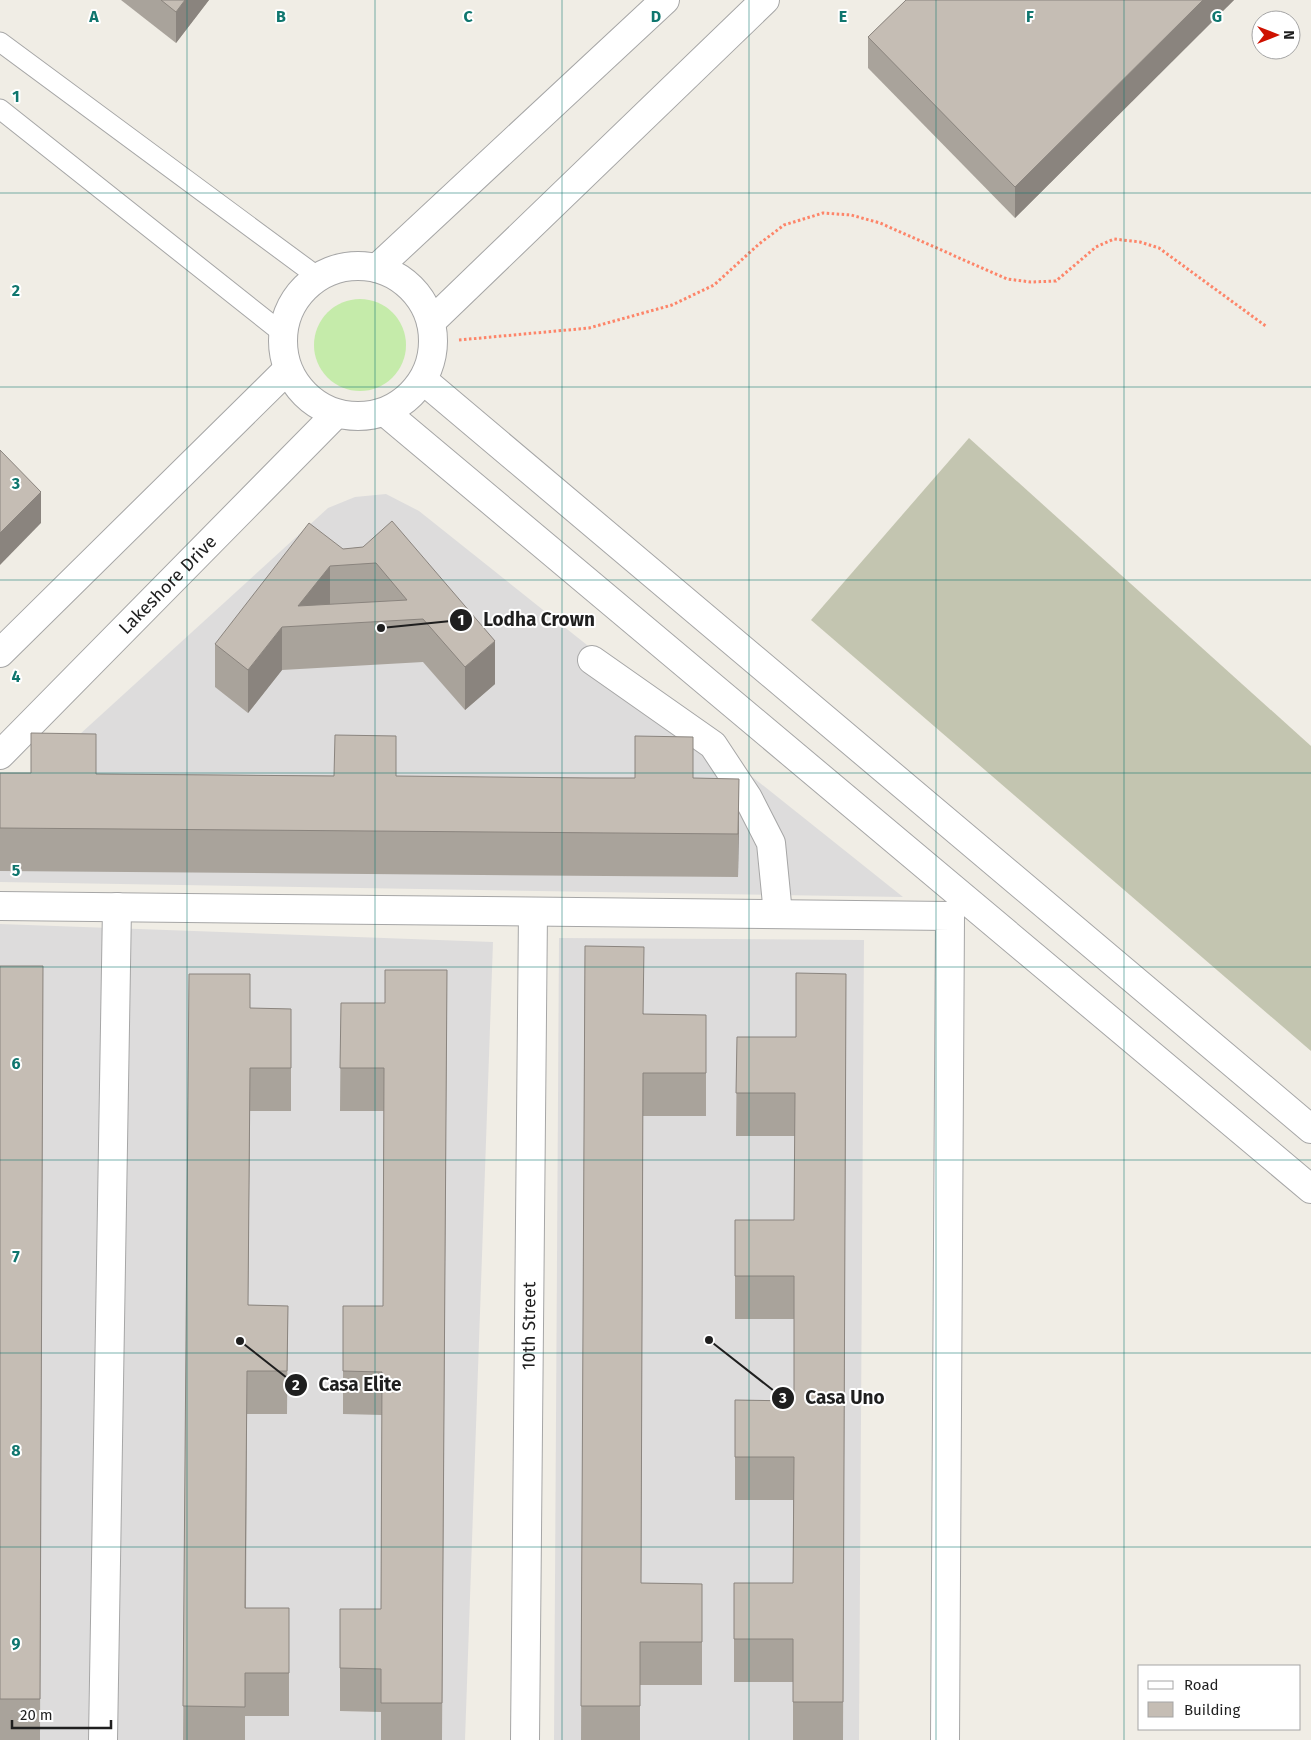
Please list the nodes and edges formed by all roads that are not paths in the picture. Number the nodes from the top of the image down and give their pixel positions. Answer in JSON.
{"nodes":[{"id":1,"x":666,"y":0,"type":"edge"},
{"id":2,"x":765,"y":0,"type":"edge"},
{"id":3,"x":0,"y":42,"type":"edge"},
{"id":4,"x":0,"y":109,"type":"edge"},
{"id":5,"x":377,"y":268,"type":"junction"},
{"id":6,"x":318,"y":277,"type":"junction"},
{"id":7,"x":282,"y":332,"type":"junction"},
{"id":8,"x":432,"y":332,"type":"junction"},
{"id":9,"x":288,"y":370,"type":"junction"},
{"id":10,"x":423,"y":380,"type":"junction"},
{"id":11,"x":385,"y":412,"type":"junction"},
{"id":12,"x":336,"y":414,"type":"junction"},
{"id":13,"x":0,"y":653,"type":"edge"},
{"id":14,"x":592,"y":660,"type":"dead end"},
{"id":15,"x":0,"y":755,"type":"edge"},
{"id":16,"x":0,"y":906,"type":"edge"},
{"id":17,"x":117,"y":907,"type":"junction"},
{"id":18,"x":533,"y":912,"type":"junction"},
{"id":19,"x":778,"y":914,"type":"junction"},
{"id":20,"x":1311,"y":1129,"type":"edge"},
{"id":21,"x":1311,"y":1189,"type":"edge"},
{"id":22,"x":102,"y":1740,"type":"edge"},
{"id":23,"x":525,"y":1740,"type":"edge"},
{"id":24,"x":945,"y":1740,"type":"edge"}],
"edges":[{"from":1,"to":5,"type":"street"},
{"from":2,"to":8,"type":"street"},
{"from":3,"to":6,"type":"lane"},
{"from":4,"to":7,"type":"lane"},
{"from":5,"to":6,"type":"street"},
{"from":5,"to":8,"type":"street"},
{"from":6,"to":7,"type":"street"},
{"from":7,"to":9,"type":"street"},
{"from":8,"to":10,"type":"street"},
{"from":9,"to":12,"type":"street"},
{"from":9,"to":13,"type":"street"},
{"from":10,"to":11,"type":"street"},
{"from":10,"to":20,"type":"street"},
{"from":11,"to":12,"type":"street"},
{"from":11,"to":21,"type":"street"},
{"from":12,"to":15,"type":"street","name":"Lakeshore Drive"},
{"from":14,"to":19,"type":"street"},
{"from":16,"to":17,"type":"street"},
{"from":17,"to":18,"type":"street"},
{"from":17,"to":22,"type":"street"},
{"from":18,"to":19,"type":"street"},
{"from":18,"to":23,"type":"street","name":"10th Street"},
{"from":19,"to":24,"type":"street"}]}
